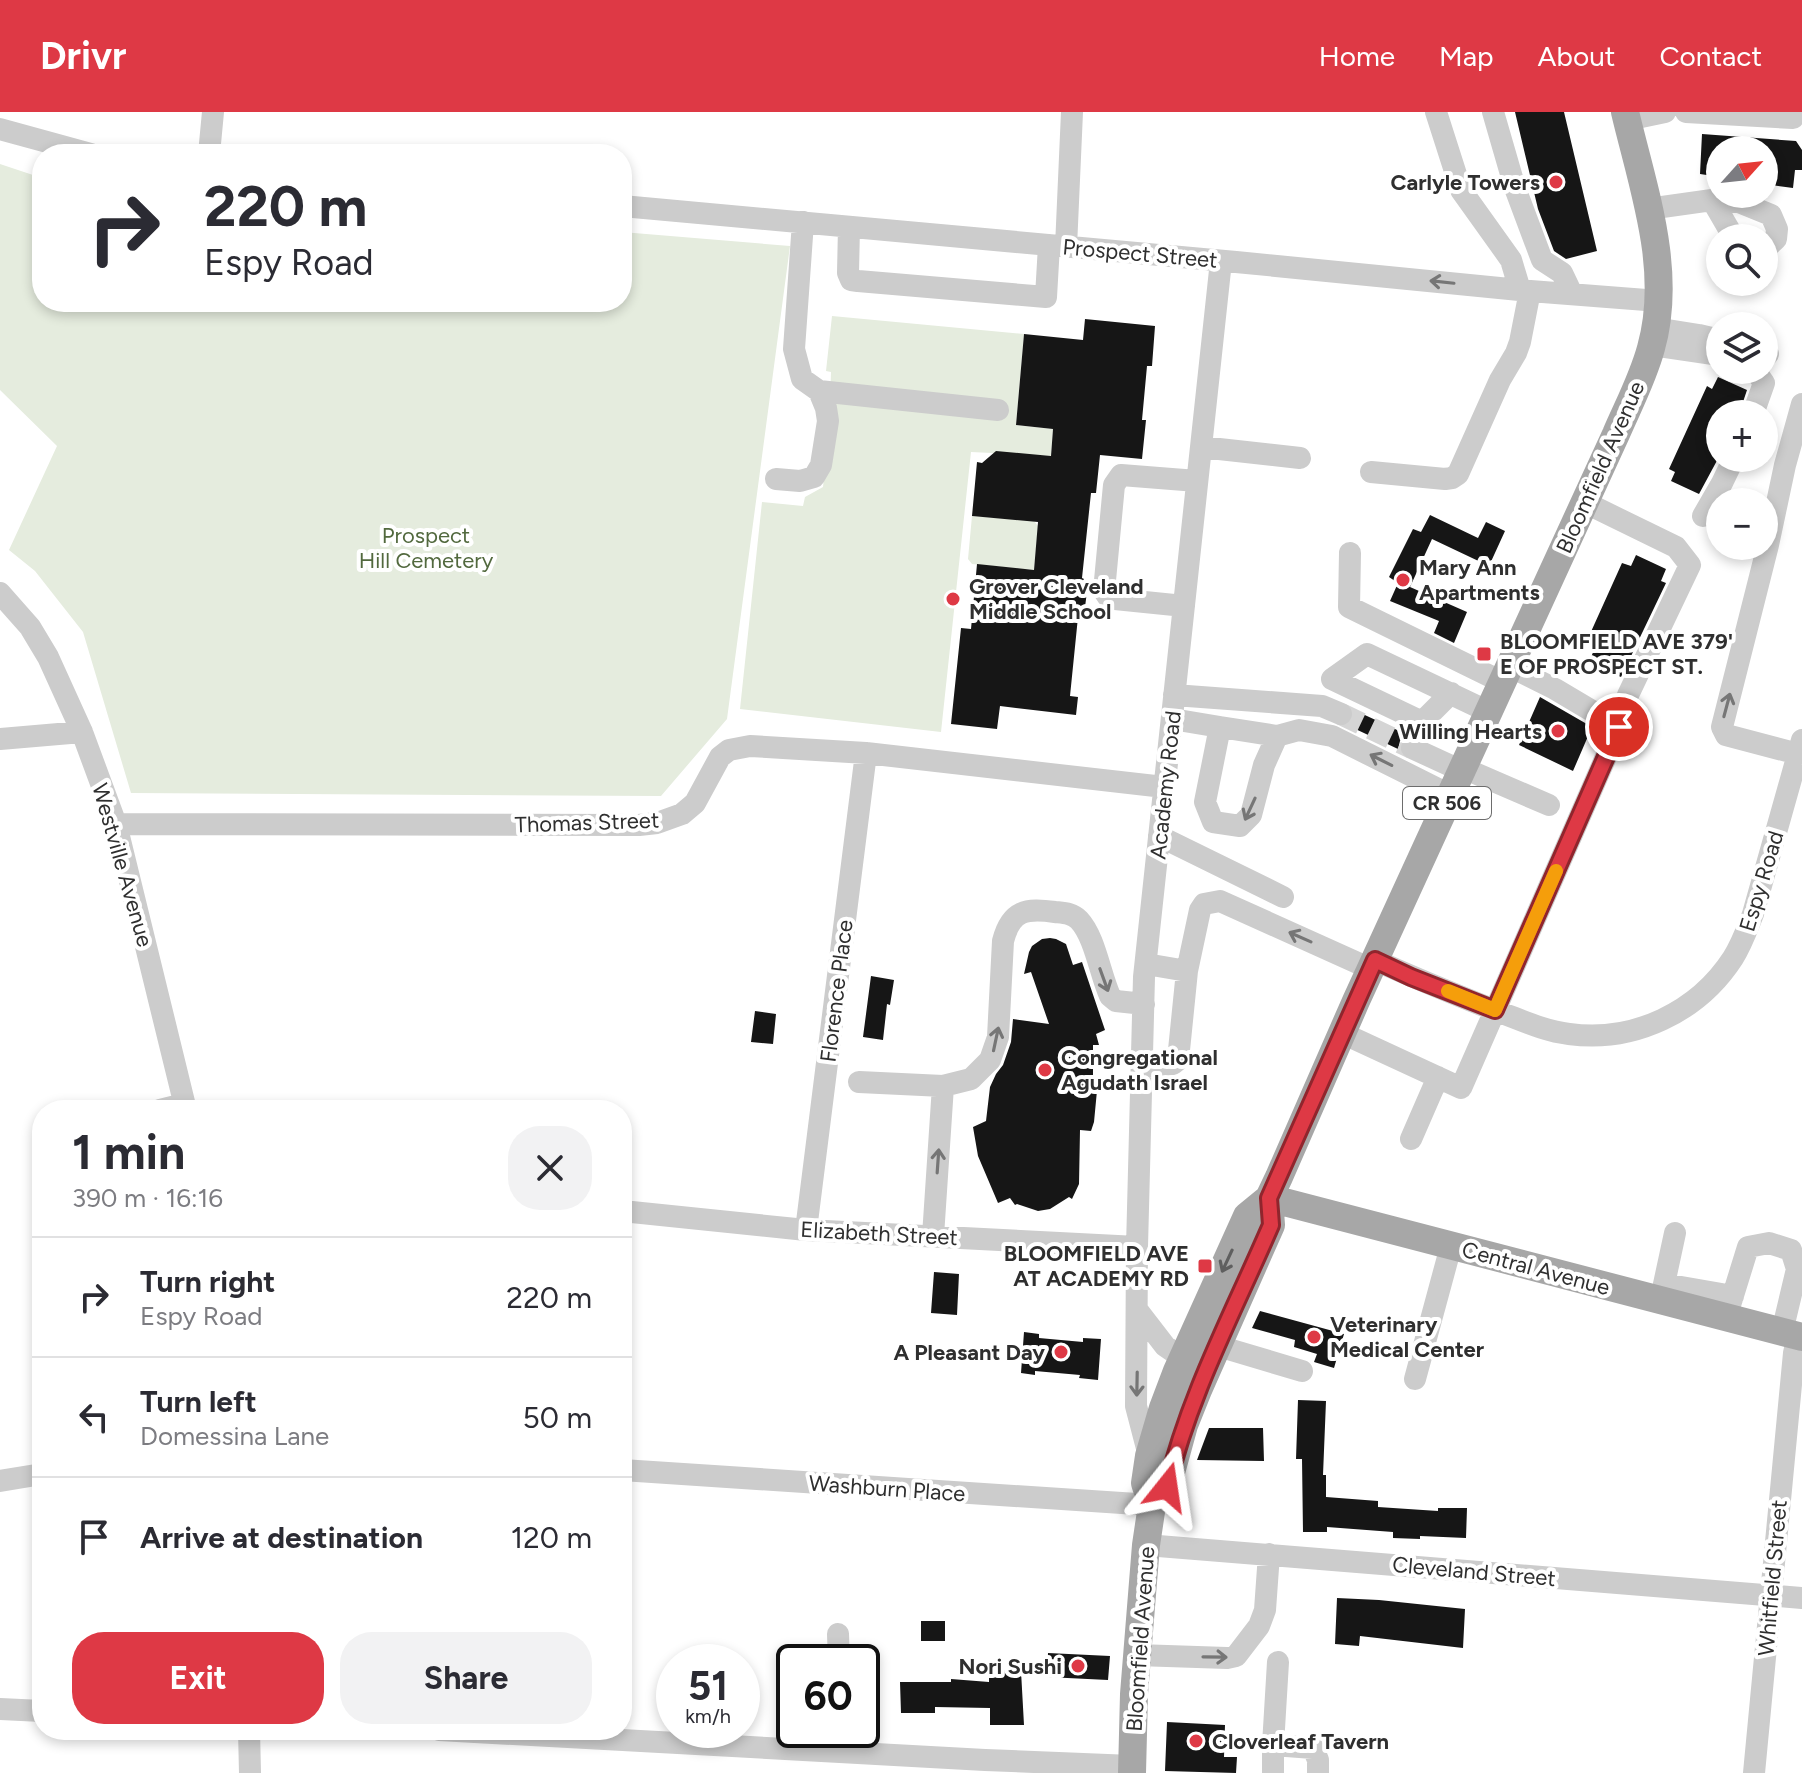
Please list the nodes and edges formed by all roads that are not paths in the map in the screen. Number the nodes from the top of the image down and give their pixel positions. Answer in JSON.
{"nodes":[{"id":1,"x":213,"y":112,"type":"edge"},
{"id":2,"x":1072,"y":112,"type":"edge"},
{"id":3,"x":1436,"y":112,"type":"edge"},
{"id":4,"x":1493,"y":112,"type":"edge"},
{"id":5,"x":1665,"y":112,"type":"edge"},
{"id":6,"x":1686,"y":112,"type":"edge"},
{"id":7,"x":1626,"y":116,"type":"edge"},
{"id":8,"x":1793,"y":118,"type":"dead end"},
{"id":9,"x":0,"y":129,"type":"edge"},
{"id":10,"x":55,"y":144,"type":"edge"},
{"id":11,"x":210,"y":144,"type":"edge"},
{"id":12,"x":1706,"y":201,"type":"edge"},
{"id":13,"x":632,"y":207,"type":"edge"},
{"id":14,"x":1754,"y":208,"type":"edge"},
{"id":15,"x":1648,"y":209,"type":"junction"},
{"id":16,"x":803,"y":222,"type":"junction"},
{"id":17,"x":1775,"y":224,"type":"edge"},
{"id":18,"x":849,"y":227,"type":"junction"},
{"id":19,"x":1057,"y":246,"type":"junction"},
{"id":20,"x":1221,"y":261,"type":"junction"},
{"id":21,"x":1525,"y":291,"type":"junction"},
{"id":22,"x":1572,"y":294,"type":"junction"},
{"id":23,"x":1655,"y":325,"type":"junction"},
{"id":24,"x":1706,"y":337,"type":"edge"},
{"id":25,"x":1706,"y":349,"type":"edge"},
{"id":26,"x":819,"y":391,"type":"junction"},
{"id":27,"x":1802,"y":404,"type":"edge"},
{"id":28,"x":998,"y":410,"type":"dead end"},
{"id":29,"x":1201,"y":447,"type":"junction"},
{"id":30,"x":1300,"y":458,"type":"dead end"},
{"id":31,"x":1371,"y":472,"type":"dead end"},
{"id":32,"x":1727,"y":472,"type":"edge"},
{"id":33,"x":776,"y":479,"type":"dead end"},
{"id":34,"x":1197,"y":481,"type":"junction"},
{"id":35,"x":1584,"y":502,"type":"junction"},
{"id":36,"x":1703,"y":516,"type":"dead end"},
{"id":37,"x":1350,"y":553,"type":"dead end"},
{"id":38,"x":0,"y":593,"type":"edge"},
{"id":39,"x":1184,"y":606,"type":"junction"},
{"id":40,"x":1506,"y":674,"type":"junction"},
{"id":41,"x":1451,"y":693,"type":"dead end"},
{"id":42,"x":1174,"y":695,"type":"junction"},
{"id":43,"x":1628,"y":695,"type":"dead end"},
{"id":44,"x":1489,"y":712,"type":"junction"},
{"id":45,"x":1341,"y":714,"type":"tunnel mouth"},
{"id":46,"x":1172,"y":719,"type":"junction"},
{"id":47,"x":1220,"y":727,"type":"junction"},
{"id":48,"x":82,"y":732,"type":"junction"},
{"id":49,"x":1277,"y":736,"type":"junction"},
{"id":50,"x":0,"y":739,"type":"edge"},
{"id":51,"x":1800,"y":747,"type":"edge"},
{"id":52,"x":1412,"y":748,"type":"tunnel mouth"},
{"id":53,"x":866,"y":753,"type":"junction"},
{"id":54,"x":1458,"y":778,"type":"junction"},
{"id":55,"x":1164,"y":787,"type":"junction"},
{"id":56,"x":1549,"y":805,"type":"dead end"},
{"id":57,"x":1213,"y":822,"type":"junction"},
{"id":58,"x":116,"y":824,"type":"junction"},
{"id":59,"x":1159,"y":836,"type":"junction"},
{"id":60,"x":1193,"y":852,"type":"junction"},
{"id":61,"x":1283,"y":897,"type":"dead end"},
{"id":62,"x":1146,"y":964,"type":"junction"},
{"id":63,"x":1373,"y":964,"type":"junction"},
{"id":64,"x":1187,"y":971,"type":"junction"},
{"id":65,"x":1144,"y":1006,"type":"junction"},
{"id":66,"x":1182,"y":1009,"type":"junction"},
{"id":67,"x":1495,"y":1010,"type":"junction"},
{"id":68,"x":1342,"y":1033,"type":"junction"},
{"id":69,"x":1142,"y":1067,"type":"junction"},
{"id":70,"x":1438,"y":1077,"type":"junction"},
{"id":71,"x":859,"y":1082,"type":"dead end"},
{"id":72,"x":943,"y":1086,"type":"junction"},
{"id":73,"x":183,"y":1100,"type":"edge"},
{"id":74,"x":1411,"y":1139,"type":"dead end"},
{"id":75,"x":1269,"y":1198,"type":"junction"},
{"id":76,"x":632,"y":1212,"type":"edge"},
{"id":77,"x":806,"y":1230,"type":"junction"},
{"id":78,"x":1675,"y":1233,"type":"dead end"},
{"id":79,"x":933,"y":1236,"type":"junction"},
{"id":80,"x":1451,"y":1246,"type":"junction"},
{"id":81,"x":1137,"y":1247,"type":"junction"},
{"id":82,"x":1662,"y":1292,"type":"junction"},
{"id":83,"x":1729,"y":1307,"type":"junction"},
{"id":84,"x":1138,"y":1311,"type":"junction"},
{"id":85,"x":1794,"y":1335,"type":"edge"},
{"id":86,"x":1218,"y":1346,"type":"junction"},
{"id":87,"x":1194,"y":1366,"type":"junction"},
{"id":88,"x":1302,"y":1371,"type":"dead end"},
{"id":89,"x":1415,"y":1379,"type":"dead end"},
{"id":90,"x":1149,"y":1456,"type":"junction"},
{"id":91,"x":632,"y":1471,"type":"edge"},
{"id":92,"x":32,"y":1476,"type":"edge"},
{"id":93,"x":0,"y":1481,"type":"edge"},
{"id":94,"x":1152,"y":1505,"type":"junction"},
{"id":95,"x":1146,"y":1545,"type":"junction"},
{"id":96,"x":1269,"y":1554,"type":"junction"},
{"id":97,"x":1770,"y":1595,"type":"junction"},
{"id":98,"x":1802,"y":1598,"type":"edge"},
{"id":99,"x":838,"y":1634,"type":"dead end"},
{"id":100,"x":838,"y":1644,"type":"edge"},
{"id":101,"x":1137,"y":1655,"type":"junction"},
{"id":102,"x":1278,"y":1662,"type":"dead end"},
{"id":103,"x":0,"y":1709,"type":"edge"},
{"id":104,"x":32,"y":1711,"type":"edge"},
{"id":105,"x":632,"y":1735,"type":"edge"},
{"id":106,"x":776,"y":1739,"type":"edge"},
{"id":107,"x":249,"y":1740,"type":"edge"},
{"id":108,"x":1273,"y":1745,"type":"junction"},
{"id":109,"x":862,"y":1748,"type":"edge"},
{"id":110,"x":936,"y":1765,"type":"edge"},
{"id":111,"x":985,"y":1766,"type":"edge"},
{"id":112,"x":1132,"y":1770,"type":"edge"},
{"id":113,"x":250,"y":1773,"type":"edge"},
{"id":114,"x":1273,"y":1773,"type":"edge"},
{"id":115,"x":1318,"y":1773,"type":"edge"},
{"id":116,"x":1754,"y":1773,"type":"edge"}],
"edges":[{"from":1,"to":11,"type":"street"},
{"from":2,"to":19,"type":"street"},
{"from":3,"to":21,"type":"street"},
{"from":4,"to":22,"type":"street"},
{"from":5,"to":7,"type":"street"},
{"from":6,"to":8,"type":"street"},
{"from":7,"to":15,"type":"main road","name":"Bloomfield Avenue","number":"CR 506"},
{"from":9,"to":10,"type":"street"},
{"from":12,"to":15,"type":"street"},
{"from":13,"to":16,"type":"street","name":"Prospect Street"},
{"from":14,"to":17,"type":"street"},
{"from":15,"to":23,"type":"main road","name":"Bloomfield Avenue","number":"CR 506"},
{"from":16,"to":18,"type":"street","name":"Prospect Street"},
{"from":16,"to":26,"type":"street"},
{"from":18,"to":19,"type":"street","name":"Prospect Street"},
{"from":18,"to":19,"type":"street"},
{"from":19,"to":20,"type":"street","name":"Prospect Street"},
{"from":21,"to":20,"type":"street","name":"Prospect Street","one_way":true},
{"from":20,"to":29,"type":"street","name":"Academy Road"},
{"from":21,"to":22,"type":"street","name":"Prospect Street"},
{"from":21,"to":31,"type":"street"},
{"from":22,"to":23,"type":"street","name":"Prospect Street"},
{"from":23,"to":24,"type":"street"},
{"from":23,"to":25,"type":"street"},
{"from":23,"to":35,"type":"main road","name":"Bloomfield Avenue","number":"CR 506"},
{"from":26,"to":28,"type":"street"},
{"from":26,"to":33,"type":"street"},
{"from":51,"to":27,"type":"street","one_way":true},
{"from":29,"to":30,"type":"street"},
{"from":29,"to":34,"type":"street","name":"Academy Road"},
{"from":32,"to":36,"type":"street"},
{"from":34,"to":39,"type":"street","name":"Academy Road"},
{"from":34,"to":39,"type":"street"},
{"from":35,"to":40,"type":"main road","name":"Bloomfield Avenue","number":"CR 506"},
{"from":35,"to":43,"type":"street"},
{"from":37,"to":40,"type":"street"},
{"from":38,"to":48,"type":"street","name":"Westville Avenue"},
{"from":39,"to":42,"type":"street","name":"Academy Road"},
{"from":40,"to":44,"type":"main road","name":"Bloomfield Avenue","number":"CR 506"},
{"from":40,"to":67,"type":"street"},
{"from":41,"to":44,"type":"street"},
{"from":42,"to":45,"type":"street"},
{"from":42,"to":46,"type":"street","name":"Academy Road"},
{"from":44,"to":54,"type":"main road","name":"Bloomfield Avenue","number":"CR 506"},
{"from":46,"to":47,"type":"street"},
{"from":46,"to":55,"type":"street","name":"Academy Road"},
{"from":47,"to":49,"type":"street"},
{"from":47,"to":57,"type":"street"},
{"from":48,"to":50,"type":"street"},
{"from":48,"to":58,"type":"street","name":"Westville Avenue"},
{"from":54,"to":49,"type":"street","one_way":true},
{"from":49,"to":57,"type":"street","one_way":true},
{"from":51,"to":67,"type":"street","name":"Espy Road"},
{"from":52,"to":54,"type":"street"},
{"from":53,"to":55,"type":"street","name":"Thomas Street"},
{"from":53,"to":58,"type":"street","name":"Thomas Street"},
{"from":53,"to":77,"type":"street","name":"Florence Place"},
{"from":54,"to":56,"type":"street"},
{"from":54,"to":63,"type":"main road","name":"Bloomfield Avenue","number":"CR 506"},
{"from":55,"to":59,"type":"street","name":"Academy Road"},
{"from":57,"to":60,"type":"street"},
{"from":58,"to":73,"type":"street","name":"Westville Avenue"},
{"from":59,"to":60,"type":"street"},
{"from":59,"to":62,"type":"street","name":"Academy Road"},
{"from":60,"to":61,"type":"street"},
{"from":62,"to":64,"type":"street"},
{"from":62,"to":65,"type":"street","name":"Academy Road"},
{"from":63,"to":64,"type":"street","name":"Espy Road","one_way":true},
{"from":63,"to":67,"type":"street","name":"Espy Road"},
{"from":63,"to":68,"type":"main road","name":"Bloomfield Avenue","number":"CR 506"},
{"from":64,"to":66,"type":"street"},
{"from":65,"to":66,"type":"street"},
{"from":65,"to":69,"type":"street","name":"Academy Road"},
{"from":72,"to":65,"type":"street","one_way":true},
{"from":66,"to":69,"type":"street"},
{"from":67,"to":70,"type":"street"},
{"from":68,"to":70,"type":"street"},
{"from":68,"to":75,"type":"main road","name":"Bloomfield Avenue","number":"CR 506"},
{"from":69,"to":81,"type":"street","name":"Academy Road"},
{"from":70,"to":74,"type":"street"},
{"from":71,"to":72,"type":"street"},
{"from":79,"to":72,"type":"street","one_way":true},
{"from":75,"to":80,"type":"main road","name":"Central Avenue"},
{"from":75,"to":86,"type":"main road","name":"Bloomfield Avenue","number":"CR 506"},
{"from":75,"to":87,"type":"main road","name":"Bloomfield Avenue","number":"CR 506","one_way":true},
{"from":76,"to":77,"type":"street","name":"Elizabeth Street"},
{"from":77,"to":79,"type":"street","name":"Elizabeth Street"},
{"from":78,"to":82,"type":"street"},
{"from":79,"to":81,"type":"street","name":"Elizabeth Street"},
{"from":80,"to":82,"type":"main road","name":"Central Avenue"},
{"from":80,"to":89,"type":"street"},
{"from":81,"to":84,"type":"street","name":"Academy Road"},
{"from":82,"to":83,"type":"main road","name":"Central Avenue"},
{"from":83,"to":85,"type":"main road","name":"Central Avenue"},
{"from":83,"to":85,"type":"street","name":"Whitfield Street"},
{"from":84,"to":87,"type":"street"},
{"from":84,"to":90,"type":"street","name":"Academy Road","one_way":true},
{"from":85,"to":97,"type":"street","name":"Whitfield Street"},
{"from":86,"to":87,"type":"main road","name":"Bloomfield Avenue","number":"CR 506"},
{"from":86,"to":88,"type":"street"},
{"from":87,"to":90,"type":"main road","name":"Bloomfield Avenue","number":"CR 506"},
{"from":87,"to":94,"type":"main road","name":"Bloomfield Avenue","number":"CR 506"},
{"from":90,"to":94,"type":"main road","name":"Bloomfield Avenue","number":"CR 506"},
{"from":91,"to":94,"type":"street","name":"Washburn Place"},
{"from":92,"to":93,"type":"street"},
{"from":94,"to":95,"type":"main road","name":"Bloomfield Avenue","number":"CR 506"},
{"from":95,"to":96,"type":"street","name":"Cleveland Street"},
{"from":95,"to":101,"type":"main road","name":"Bloomfield Avenue","number":"CR 506"},
{"from":96,"to":97,"type":"street","name":"Cleveland Street"},
{"from":101,"to":96,"type":"street","one_way":true},
{"from":97,"to":98,"type":"street","name":"Cleveland Street"},
{"from":97,"to":116,"type":"street","name":"Whitfield Street"},
{"from":99,"to":100,"type":"street"},
{"from":101,"to":112,"type":"main road","name":"Bloomfield Avenue","number":"CR 506"},
{"from":102,"to":108,"type":"street"},
{"from":103,"to":104,"type":"street"},
{"from":105,"to":106,"type":"street"},
{"from":107,"to":113,"type":"street"},
{"from":108,"to":114,"type":"street"},
{"from":108,"to":115,"type":"street"},
{"from":109,"to":110,"type":"street"},
{"from":110,"to":111,"type":"street"},
{"from":111,"to":112,"type":"street"}]}
